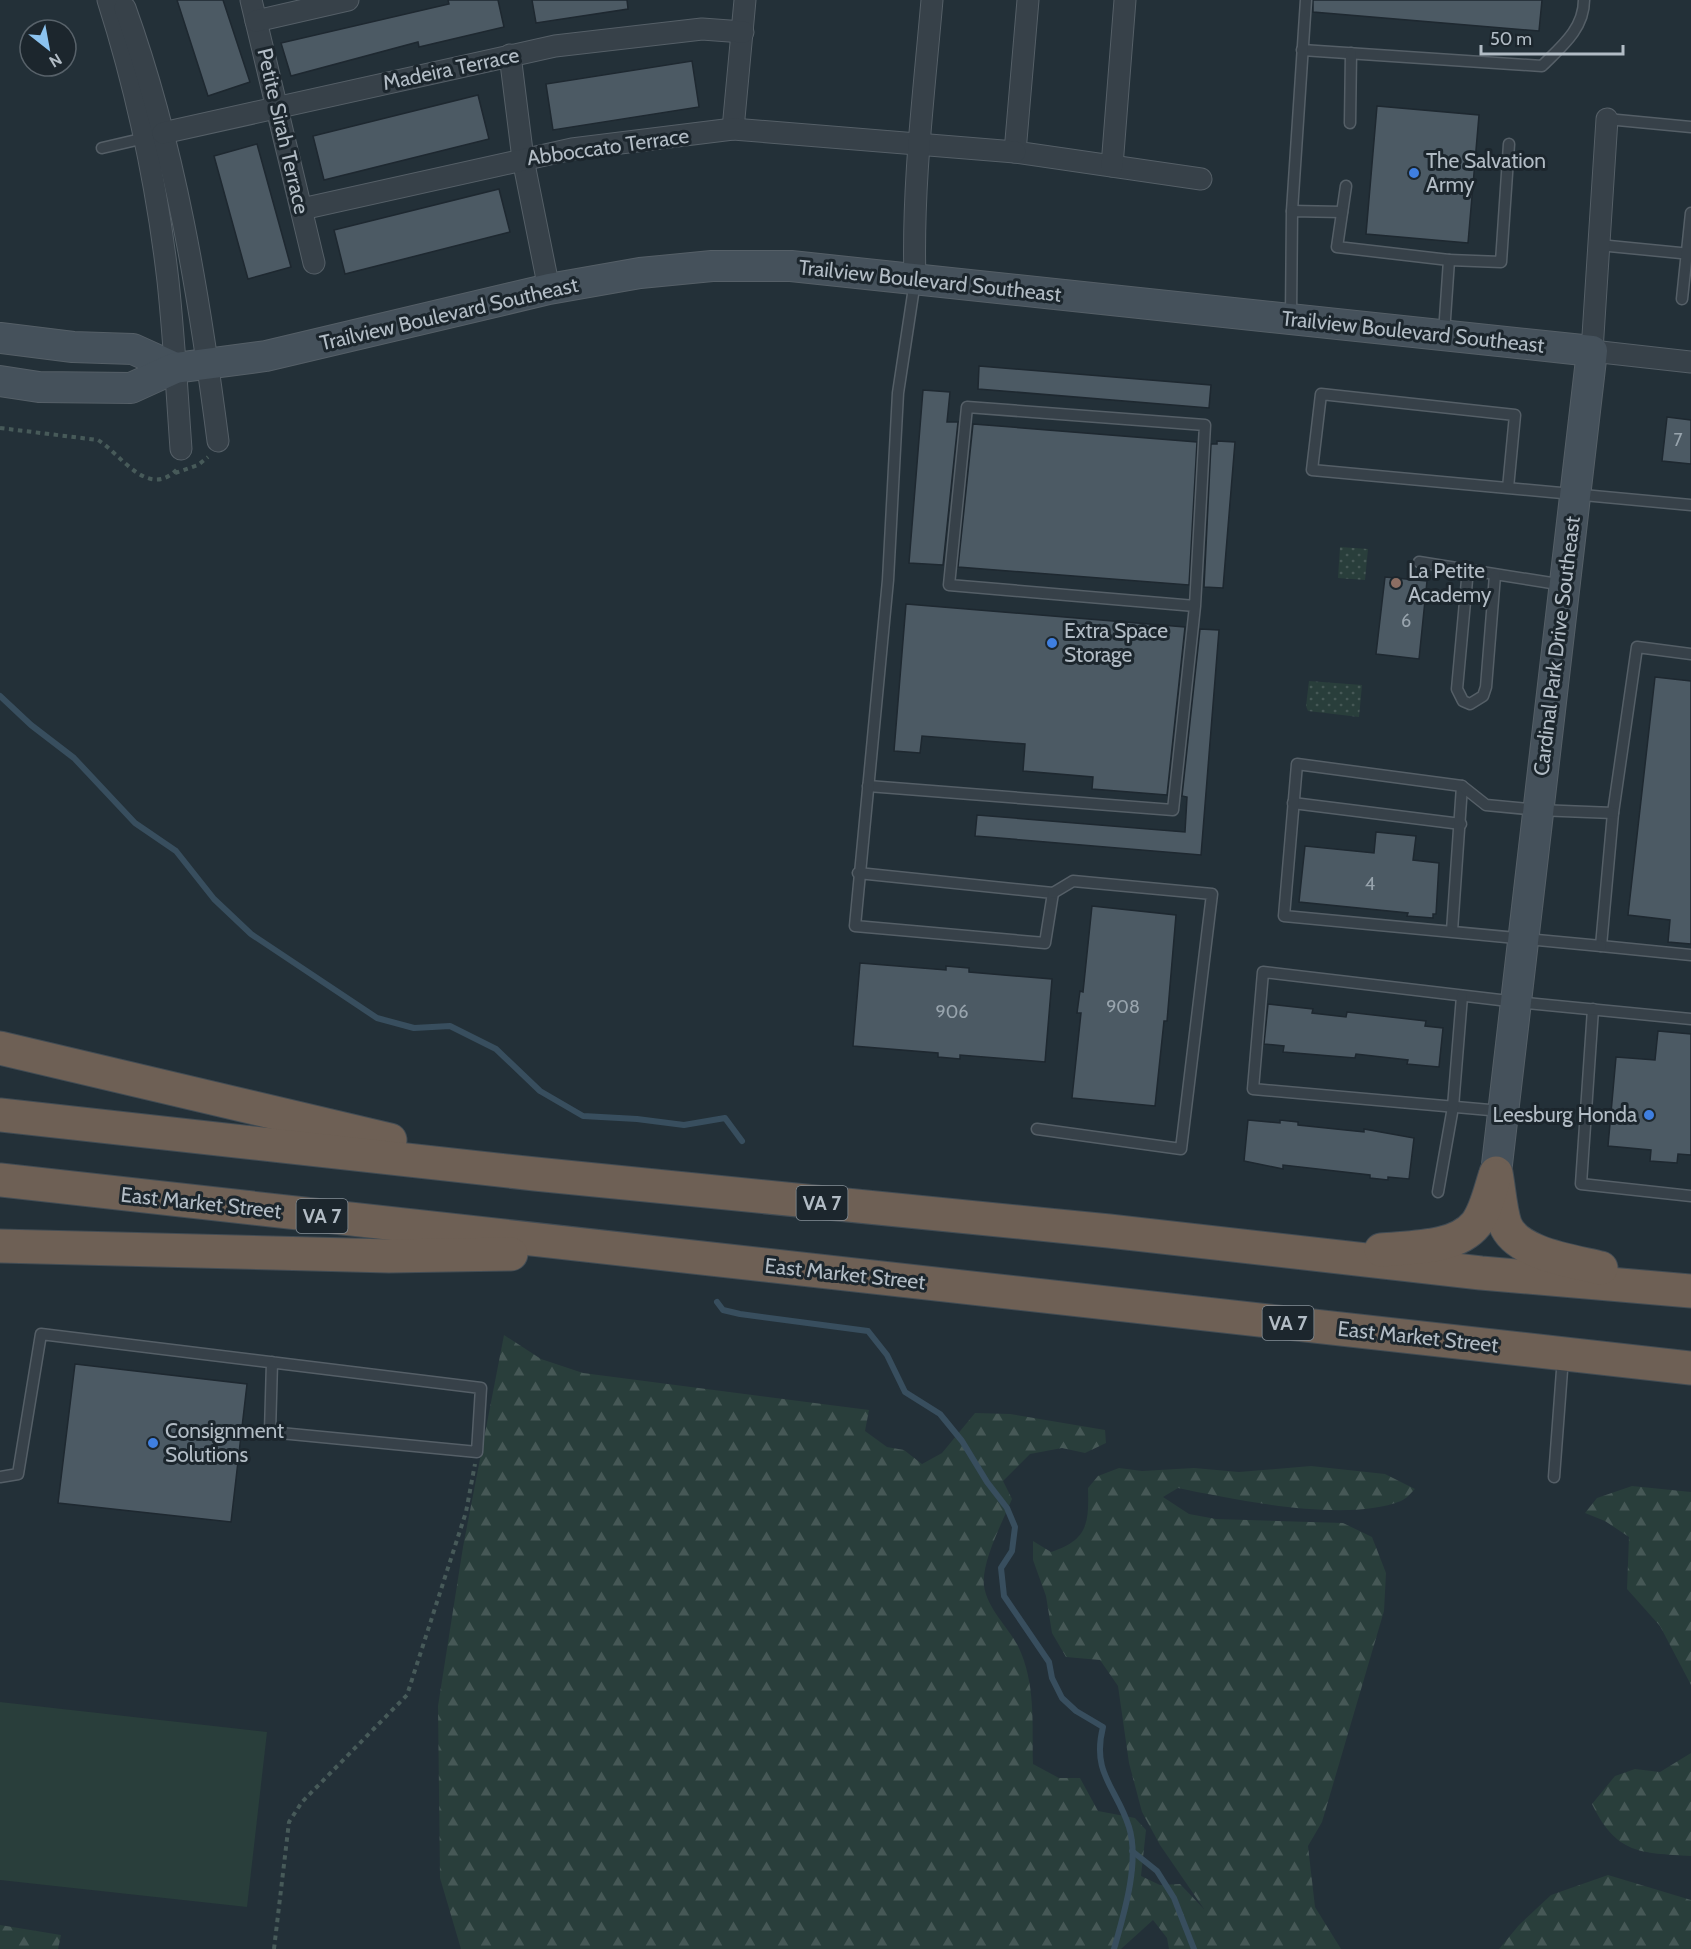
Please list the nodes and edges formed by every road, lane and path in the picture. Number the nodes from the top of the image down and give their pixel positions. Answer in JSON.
{"nodes":[{"id":1,"x":108,"y":0,"type":"edge"},
{"id":2,"x":122,"y":0,"type":"edge"},
{"id":3,"x":251,"y":0,"type":"edge"},
{"id":4,"x":348,"y":0,"type":"edge"},
{"id":5,"x":745,"y":0,"type":"edge"},
{"id":6,"x":932,"y":0,"type":"edge"},
{"id":7,"x":1028,"y":0,"type":"edge"},
{"id":8,"x":1125,"y":0,"type":"edge"},
{"id":9,"x":1306,"y":0,"type":"edge"},
{"id":10,"x":1584,"y":0,"type":"edge"},
{"id":11,"x":256,"y":21,"type":"junction"},
{"id":12,"x":743,"y":32,"type":"junction"},
{"id":13,"x":1302,"y":50,"type":"junction"},
{"id":14,"x":1351,"y":53,"type":"junction"},
{"id":15,"x":510,"y":55,"type":"junction"},
{"id":16,"x":278,"y":107,"type":"junction"},
{"id":17,"x":1607,"y":119,"type":"joint"},
{"id":18,"x":1350,"y":123,"type":"dead end"},
{"id":19,"x":1691,"y":127,"type":"edge"},
{"id":20,"x":733,"y":129,"type":"junction"},
{"id":21,"x":154,"y":135,"type":"junction"},
{"id":22,"x":920,"y":143,"type":"junction"},
{"id":23,"x":1509,"y":144,"type":"dead end"},
{"id":24,"x":102,"y":148,"type":"dead end"},
{"id":25,"x":1015,"y":152,"type":"junction"},
{"id":26,"x":523,"y":159,"type":"junction"},
{"id":27,"x":1112,"y":166,"type":"junction"},
{"id":28,"x":1202,"y":179,"type":"dead end"},
{"id":29,"x":1346,"y":186,"type":"dead end"},
{"id":30,"x":302,"y":209,"type":"junction"},
{"id":31,"x":1292,"y":211,"type":"junction"},
{"id":32,"x":1342,"y":212,"type":"junction"},
{"id":33,"x":1691,"y":213,"type":"edge"},
{"id":34,"x":1599,"y":245,"type":"junction"},
{"id":35,"x":1689,"y":254,"type":"edge"},
{"id":36,"x":1449,"y":260,"type":"junction"},
{"id":37,"x":314,"y":263,"type":"dead end"},
{"id":38,"x":915,"y":280,"type":"junction"},
{"id":39,"x":549,"y":289,"type":"junction"},
{"id":40,"x":1682,"y":299,"type":"dead end"},
{"id":41,"x":1291,"y":319,"type":"junction"},
{"id":42,"x":1444,"y":336,"type":"junction"},
{"id":43,"x":0,"y":338,"type":"edge"},
{"id":44,"x":1592,"y":351,"type":"junction"},
{"id":45,"x":1691,"y":362,"type":"edge"},
{"id":46,"x":207,"y":365,"type":"junction"},
{"id":47,"x":175,"y":368,"type":"junction"},
{"id":48,"x":0,"y":381,"type":"edge"},
{"id":49,"x":0,"y":428,"type":"edge"},
{"id":50,"x":218,"y":441,"type":"dead end"},
{"id":51,"x":181,"y":449,"type":"joint"},
{"id":52,"x":1508,"y":488,"type":"junction"},
{"id":53,"x":1574,"y":496,"type":"junction"},
{"id":54,"x":1691,"y":505,"type":"edge"},
{"id":55,"x":1419,"y":562,"type":"dead end"},
{"id":56,"x":1468,"y":569,"type":"junction"},
{"id":57,"x":1495,"y":575,"type":"junction"},
{"id":58,"x":1564,"y":585,"type":"junction"},
{"id":59,"x":1195,"y":606,"type":"junction"},
{"id":60,"x":1691,"y":654,"type":"edge"},
{"id":61,"x":868,"y":786,"type":"junction"},
{"id":62,"x":1462,"y":786,"type":"junction"},
{"id":63,"x":1293,"y":803,"type":"junction"},
{"id":64,"x":1538,"y":810,"type":"junction"},
{"id":65,"x":1613,"y":813,"type":"junction"},
{"id":66,"x":1461,"y":824,"type":"junction"},
{"id":67,"x":858,"y":873,"type":"junction"},
{"id":68,"x":1053,"y":893,"type":"junction"},
{"id":69,"x":1452,"y":931,"type":"junction"},
{"id":70,"x":1524,"y":939,"type":"junction"},
{"id":71,"x":1600,"y":946,"type":"junction"},
{"id":72,"x":1691,"y":955,"type":"edge"},
{"id":73,"x":1462,"y":996,"type":"junction"},
{"id":74,"x":1517,"y":1002,"type":"junction"},
{"id":75,"x":1593,"y":1009,"type":"junction"},
{"id":76,"x":1691,"y":1018,"type":"edge"},
{"id":77,"x":0,"y":1048,"type":"edge"},
{"id":78,"x":1453,"y":1107,"type":"junction"},
{"id":79,"x":1504,"y":1112,"type":"junction"},
{"id":80,"x":0,"y":1115,"type":"edge"},
{"id":81,"x":1037,"y":1129,"type":"dead end"},
{"id":82,"x":1496,"y":1173,"type":"junction"},
{"id":83,"x":535,"y":1174,"type":"junction"},
{"id":84,"x":0,"y":1180,"type":"edge"},
{"id":85,"x":1438,"y":1192,"type":"dead end"},
{"id":86,"x":1691,"y":1196,"type":"edge"},
{"id":87,"x":0,"y":1246,"type":"edge"},
{"id":88,"x":644,"y":1251,"type":"junction"},
{"id":89,"x":1332,"y":1257,"type":"junction"},
{"id":90,"x":1683,"y":1290,"type":"edge"},
{"id":91,"x":1564,"y":1353,"type":"junction"},
{"id":92,"x":272,"y":1362,"type":"junction"},
{"id":93,"x":1686,"y":1368,"type":"edge"},
{"id":94,"x":477,"y":1452,"type":"junction"},
{"id":95,"x":0,"y":1477,"type":"edge"},
{"id":96,"x":1554,"y":1477,"type":"dead end"},
{"id":97,"x":274,"y":1949,"type":"edge"}],
"edges":[{"from":1,"to":21,"type":"street"},
{"from":2,"to":21,"type":"street"},
{"from":3,"to":11,"type":"street","name":"Petite Sirah Terrace"},
{"from":4,"to":11,"type":"street"},
{"from":5,"to":12,"type":"street"},
{"from":6,"to":22,"type":"street"},
{"from":7,"to":25,"type":"street"},
{"from":8,"to":27,"type":"street"},
{"from":9,"to":13,"type":"lane"},
{"from":10,"to":14,"type":"lane"},
{"from":11,"to":16,"type":"street","name":"Petite Sirah Terrace"},
{"from":12,"to":15,"type":"street","name":"Madeira Terrace"},
{"from":12,"to":20,"type":"street"},
{"from":13,"to":14,"type":"lane"},
{"from":13,"to":31,"type":"lane"},
{"from":14,"to":18,"type":"lane"},
{"from":15,"to":16,"type":"street","name":"Madeira Terrace"},
{"from":15,"to":26,"type":"street"},
{"from":16,"to":21,"type":"street","name":"Madeira Terrace"},
{"from":16,"to":30,"type":"street","name":"Petite Sirah Terrace"},
{"from":17,"to":19,"type":"lane"},
{"from":17,"to":34,"type":"street","name":"Cardinal Park Drive Southeast"},
{"from":20,"to":22,"type":"street","name":"Abboccato Terrace"},
{"from":20,"to":26,"type":"street","name":"Abboccato Terrace"},
{"from":21,"to":24,"type":"lane"},
{"from":21,"to":46,"type":"street"},
{"from":21,"to":47,"type":"street"},
{"from":22,"to":25,"type":"street","name":"Abboccato Terrace"},
{"from":22,"to":38,"type":"street"},
{"from":23,"to":36,"type":"lane"},
{"from":25,"to":27,"type":"street","name":"Abboccato Terrace"},
{"from":26,"to":30,"type":"street","name":"Abboccato Terrace"},
{"from":26,"to":39,"type":"street"},
{"from":27,"to":28,"type":"street","name":"Abboccato Terrace"},
{"from":29,"to":32,"type":"lane"},
{"from":30,"to":37,"type":"street","name":"Petite Sirah Terrace"},
{"from":31,"to":32,"type":"lane"},
{"from":31,"to":41,"type":"lane"},
{"from":32,"to":36,"type":"lane"},
{"from":33,"to":35,"type":"lane"},
{"from":34,"to":35,"type":"lane"},
{"from":34,"to":44,"type":"street","name":"Cardinal Park Drive Southeast"},
{"from":35,"to":40,"type":"lane"},
{"from":36,"to":42,"type":"lane"},
{"from":38,"to":39,"type":"street","name":"Trailview Boulevard Southeast"},
{"from":38,"to":41,"type":"street","name":"Trailview Boulevard Southeast"},
{"from":38,"to":61,"type":"lane"},
{"from":39,"to":46,"type":"street","name":"Trailview Boulevard Southeast"},
{"from":41,"to":42,"type":"street","name":"Trailview Boulevard Southeast"},
{"from":42,"to":44,"type":"street","name":"Trailview Boulevard Southeast"},
{"from":43,"to":47,"type":"street"},
{"from":44,"to":45,"type":"street","name":"Trailview Boulevard Southeast"},
{"from":44,"to":53,"type":"street","name":"Cardinal Park Drive Southeast"},
{"from":46,"to":47,"type":"street","name":"Trailview Boulevard Southeast"},
{"from":46,"to":50,"type":"street"},
{"from":47,"to":48,"type":"street","name":"Trailview Boulevard Southeast"},
{"from":47,"to":51,"type":"street"},
{"from":49,"to":51,"type":"path"},
{"from":52,"to":52,"type":"lane"},
{"from":52,"to":53,"type":"lane"},
{"from":53,"to":54,"type":"lane"},
{"from":53,"to":58,"type":"street","name":"Cardinal Park Drive Southeast"},
{"from":55,"to":56,"type":"lane"},
{"from":56,"to":57,"type":"lane"},
{"from":56,"to":57,"type":"lane"},
{"from":57,"to":58,"type":"lane"},
{"from":58,"to":64,"type":"street","name":"Cardinal Park Drive Southeast"},
{"from":59,"to":59,"type":"lane"},
{"from":59,"to":61,"type":"lane"},
{"from":60,"to":65,"type":"lane"},
{"from":61,"to":67,"type":"lane"},
{"from":62,"to":63,"type":"lane"},
{"from":62,"to":64,"type":"lane"},
{"from":62,"to":66,"type":"lane"},
{"from":63,"to":66,"type":"lane"},
{"from":63,"to":69,"type":"lane"},
{"from":64,"to":65,"type":"lane"},
{"from":64,"to":70,"type":"street","name":"Cardinal Park Drive Southeast"},
{"from":65,"to":71,"type":"lane"},
{"from":66,"to":69,"type":"lane"},
{"from":67,"to":68,"type":"lane"},
{"from":67,"to":68,"type":"lane"},
{"from":68,"to":81,"type":"lane"},
{"from":69,"to":70,"type":"lane"},
{"from":70,"to":71,"type":"lane"},
{"from":70,"to":74,"type":"street","name":"Cardinal Park Drive Southeast"},
{"from":71,"to":72,"type":"lane"},
{"from":73,"to":74,"type":"lane"},
{"from":73,"to":78,"type":"lane"},
{"from":73,"to":78,"type":"lane"},
{"from":74,"to":75,"type":"lane"},
{"from":74,"to":79,"type":"street","name":"Cardinal Park Drive Southeast"},
{"from":75,"to":76,"type":"lane"},
{"from":75,"to":86,"type":"lane"},
{"from":77,"to":83,"type":"highway"},
{"from":78,"to":79,"type":"lane"},
{"from":78,"to":85,"type":"lane"},
{"from":79,"to":82,"type":"street","name":"Cardinal Park Drive Southeast"},
{"from":80,"to":83,"type":"highway","number":"VA 7"},
{"from":82,"to":89,"type":"highway"},
{"from":82,"to":90,"type":"highway"},
{"from":83,"to":89,"type":"highway","number":"VA 7"},
{"from":84,"to":88,"type":"highway","name":"East Market Street","number":"VA 7"},
{"from":87,"to":88,"type":"highway"},
{"from":88,"to":91,"type":"highway","name":"East Market Street","number":"VA 7"},
{"from":89,"to":90,"type":"highway","number":"VA 7"},
{"from":91,"to":93,"type":"highway","name":"East Market Street","number":"VA 7"},
{"from":91,"to":96,"type":"lane"},
{"from":92,"to":94,"type":"lane"},
{"from":92,"to":94,"type":"lane"},
{"from":92,"to":95,"type":"lane"},
{"from":94,"to":97,"type":"path"}]}
